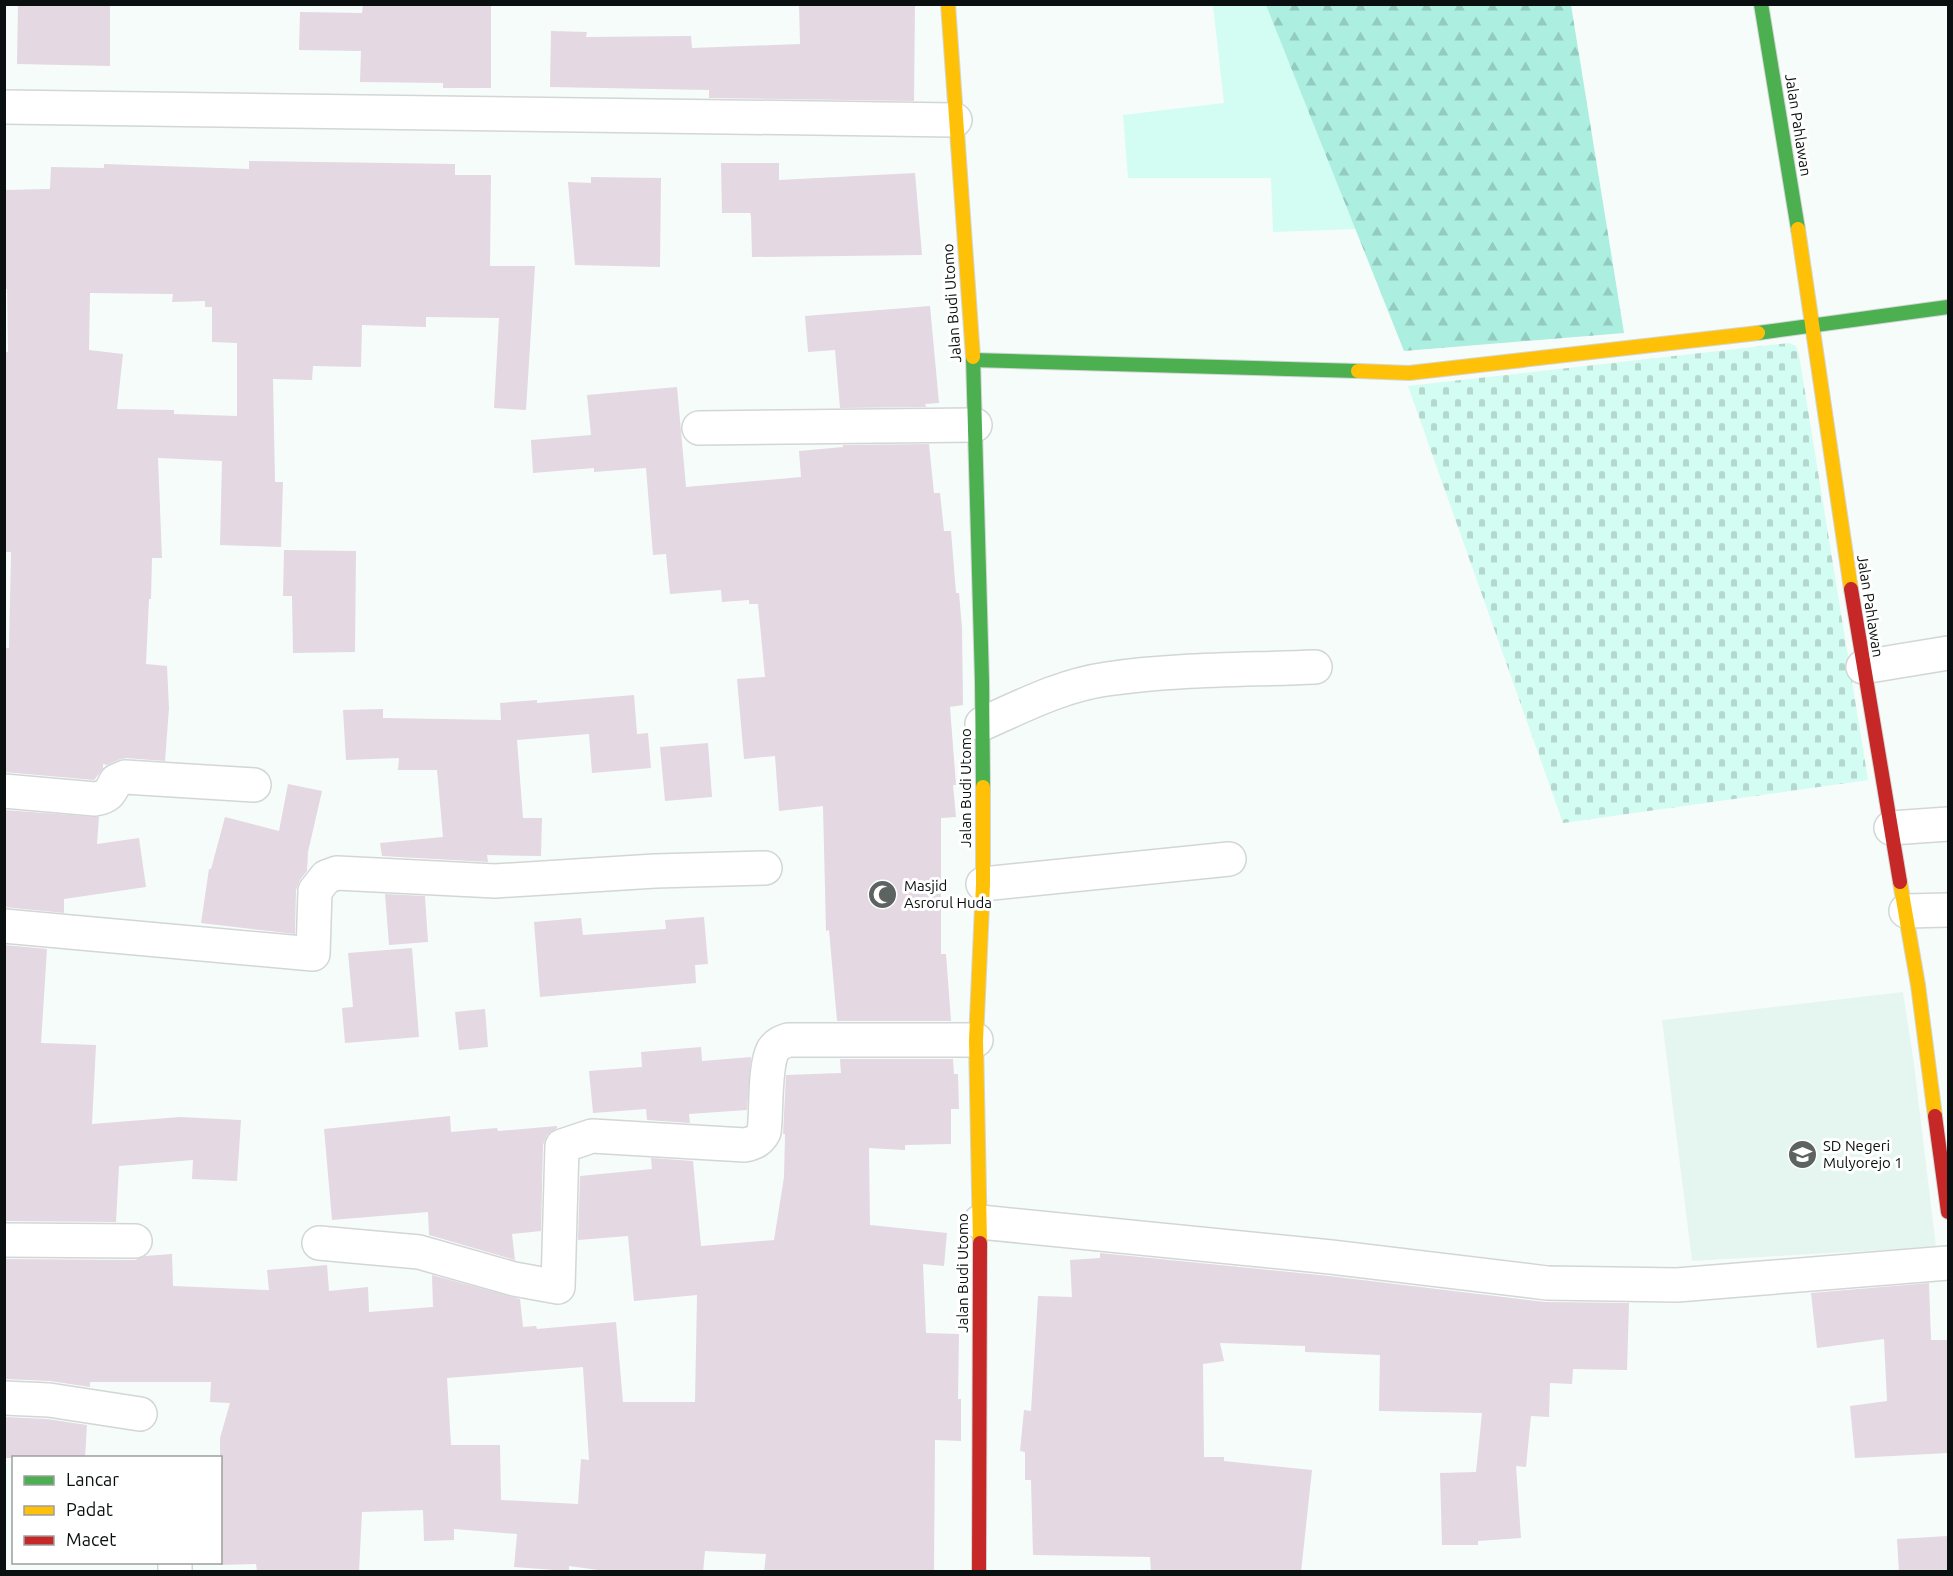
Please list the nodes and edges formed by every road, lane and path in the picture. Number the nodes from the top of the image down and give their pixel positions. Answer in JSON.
{"nodes":[{"id":1,"x":948,"y":4,"type":"edge"},
{"id":2,"x":1761,"y":4,"type":"edge"},
{"id":3,"x":4,"y":107,"type":"edge"},
{"id":4,"x":955,"y":120,"type":"junction"},
{"id":5,"x":1948,"y":307,"type":"edge"},
{"id":6,"x":1811,"y":327,"type":"junction"},
{"id":7,"x":973,"y":360,"type":"junction"},
{"id":8,"x":975,"y":425,"type":"junction"},
{"id":9,"x":699,"y":428,"type":"dead end"},
{"id":10,"x":1948,"y":653,"type":"edge"},
{"id":11,"x":1315,"y":667,"type":"dead end"},
{"id":12,"x":1863,"y":667,"type":"junction"},
{"id":13,"x":982,"y":724,"type":"junction"},
{"id":14,"x":254,"y":785,"type":"dead end"},
{"id":15,"x":4,"y":791,"type":"edge"},
{"id":16,"x":1948,"y":824,"type":"edge"},
{"id":17,"x":1891,"y":828,"type":"junction"},
{"id":18,"x":1229,"y":859,"type":"dead end"},
{"id":19,"x":765,"y":868,"type":"dead end"},
{"id":20,"x":983,"y":885,"type":"junction"},
{"id":21,"x":1948,"y":910,"type":"edge"},
{"id":22,"x":1906,"y":911,"type":"junction"},
{"id":23,"x":4,"y":926,"type":"edge"},
{"id":24,"x":976,"y":1040,"type":"junction"},
{"id":25,"x":1948,"y":1212,"type":"edge"},
{"id":26,"x":980,"y":1222,"type":"junction"},
{"id":27,"x":4,"y":1240,"type":"edge"},
{"id":28,"x":135,"y":1242,"type":"dead end"},
{"id":29,"x":319,"y":1243,"type":"dead end"},
{"id":30,"x":1948,"y":1263,"type":"edge"},
{"id":31,"x":4,"y":1398,"type":"edge"},
{"id":32,"x":140,"y":1414,"type":"dead end"},
{"id":33,"x":979,"y":1572,"type":"edge"}],
"edges":[{"from":1,"to":4,"type":"street","name":"Jalan Budi Utomo"},
{"from":2,"to":6,"type":"street","name":"Jalan Pahlawan"},
{"from":3,"to":4,"type":"street"},
{"from":4,"to":7,"type":"street","name":"Jalan Budi Utomo"},
{"from":5,"to":6,"type":"street"},
{"from":6,"to":7,"type":"street"},
{"from":6,"to":12,"type":"street","name":"Jalan Pahlawan"},
{"from":7,"to":8,"type":"street","name":"Jalan Budi Utomo"},
{"from":8,"to":9,"type":"street"},
{"from":8,"to":13,"type":"street","name":"Jalan Budi Utomo"},
{"from":10,"to":12,"type":"street"},
{"from":11,"to":13,"type":"street"},
{"from":12,"to":17,"type":"street","name":"Jalan Pahlawan"},
{"from":13,"to":20,"type":"street","name":"Jalan Budi Utomo"},
{"from":14,"to":15,"type":"street"},
{"from":16,"to":17,"type":"street"},
{"from":17,"to":22,"type":"street","name":"Jalan Pahlawan"},
{"from":18,"to":20,"type":"street"},
{"from":19,"to":23,"type":"street"},
{"from":20,"to":24,"type":"street","name":"Jalan Budi Utomo"},
{"from":21,"to":22,"type":"street"},
{"from":22,"to":25,"type":"street","name":"Jalan Pahlawan"},
{"from":24,"to":26,"type":"street","name":"Jalan Budi Utomo"},
{"from":24,"to":29,"type":"street"},
{"from":26,"to":30,"type":"street"},
{"from":26,"to":33,"type":"street","name":"Jalan Budi Utomo"},
{"from":27,"to":28,"type":"street"},
{"from":31,"to":32,"type":"street"}]}
